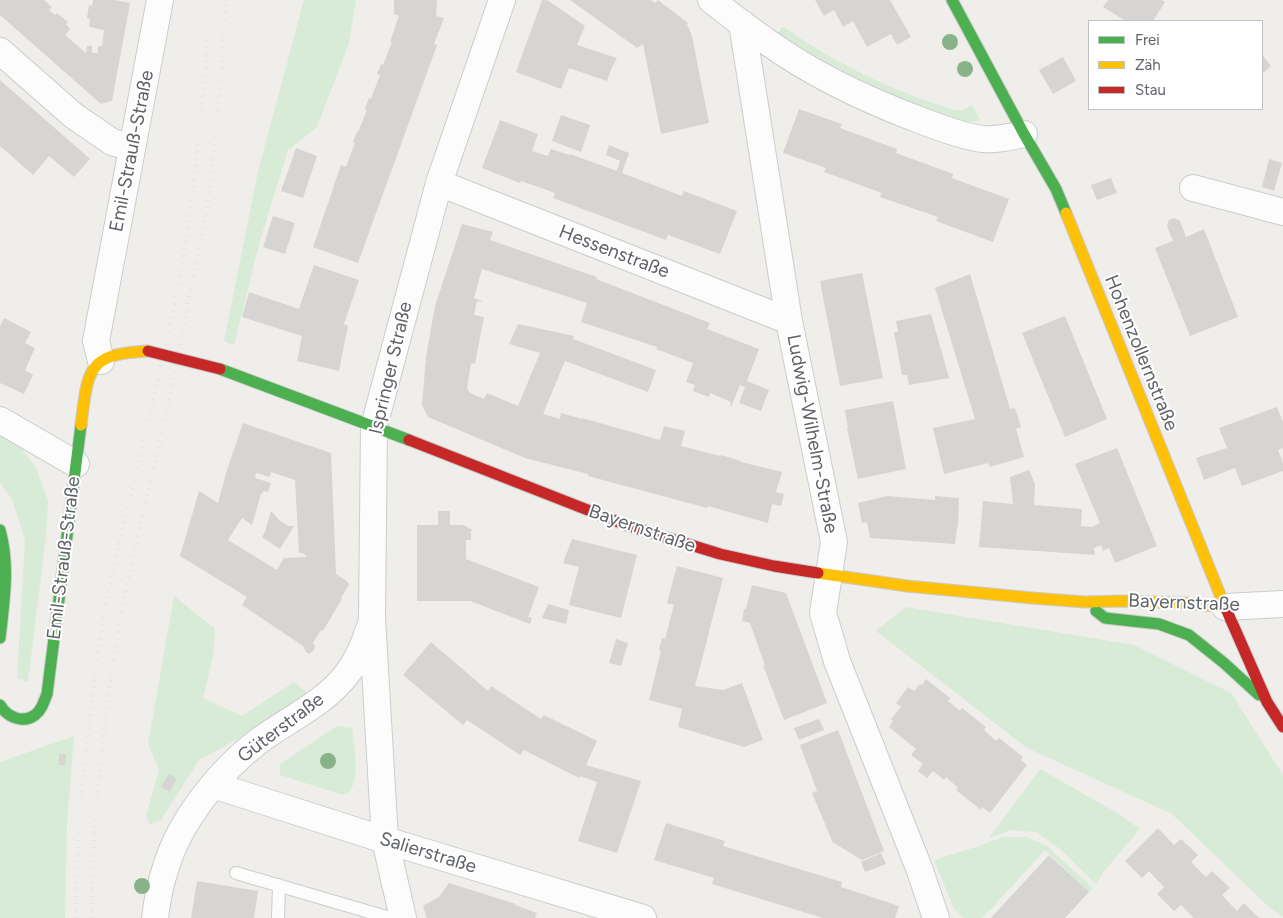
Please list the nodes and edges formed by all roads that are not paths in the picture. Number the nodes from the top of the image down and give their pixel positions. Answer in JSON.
{"nodes":[{"id":1,"x":160,"y":0,"type":"edge"},
{"id":2,"x":502,"y":0,"type":"edge"},
{"id":3,"x":711,"y":0,"type":"edge"},
{"id":4,"x":952,"y":0,"type":"edge"},
{"id":5,"x":742,"y":24,"type":"junction"},
{"id":6,"x":0,"y":51,"type":"edge"},
{"id":7,"x":1024,"y":134,"type":"junction"},
{"id":8,"x":132,"y":148,"type":"junction"},
{"id":9,"x":439,"y":183,"type":"junction"},
{"id":10,"x":1193,"y":188,"type":"dead end"},
{"id":11,"x":1283,"y":212,"type":"edge"},
{"id":12,"x":789,"y":320,"type":"junction"},
{"id":13,"x":101,"y":360,"type":"junction"},
{"id":14,"x":0,"y":420,"type":"edge"},
{"id":15,"x":374,"y":426,"type":"junction"},
{"id":16,"x":76,"y":464,"type":"junction"},
{"id":17,"x":0,"y":530,"type":"edge"},
{"id":18,"x":828,"y":575,"type":"junction"},
{"id":19,"x":1086,"y":602,"type":"junction"},
{"id":20,"x":1283,"y":604,"type":"edge"},
{"id":21,"x":1225,"y":607,"type":"junction"},
{"id":22,"x":372,"y":618,"type":"junction"},
{"id":23,"x":0,"y":638,"type":"edge"},
{"id":24,"x":1267,"y":702,"type":"junction"},
{"id":25,"x":0,"y":705,"type":"edge"},
{"id":26,"x":1283,"y":727,"type":"edge"},
{"id":27,"x":213,"y":785,"type":"junction"},
{"id":28,"x":385,"y":840,"type":"junction"},
{"id":29,"x":236,"y":873,"type":"dead end"},
{"id":30,"x":279,"y":886,"type":"junction"},
{"id":31,"x":155,"y":918,"type":"edge"},
{"id":32,"x":278,"y":918,"type":"edge"},
{"id":33,"x":390,"y":918,"type":"edge"},
{"id":34,"x":403,"y":918,"type":"edge"},
{"id":35,"x":643,"y":918,"type":"edge"},
{"id":36,"x":936,"y":918,"type":"edge"}],
"edges":[{"from":1,"to":8,"type":"street","name":"Emil-Strauß-Straße"},
{"from":2,"to":9,"type":"street","name":"Ispringer Straße"},
{"from":3,"to":5,"type":"street"},
{"from":4,"to":7,"type":"street","name":"Hohenzollernstraße"},
{"from":5,"to":7,"type":"street"},
{"from":5,"to":12,"type":"street","name":"Ludwig-Wilhelm-Straße"},
{"from":6,"to":8,"type":"street"},
{"from":7,"to":21,"type":"street","name":"Hohenzollernstraße"},
{"from":8,"to":13,"type":"street","name":"Emil-Strauß-Straße"},
{"from":9,"to":12,"type":"street","name":"Hessenstraße"},
{"from":9,"to":15,"type":"street","name":"Ispringer Straße"},
{"from":10,"to":11,"type":"street"},
{"from":12,"to":18,"type":"street","name":"Ludwig-Wilhelm-Straße"},
{"from":13,"to":15,"type":"street","name":"Bayernstraße","bridge":true},
{"from":13,"to":16,"type":"street","name":"Emil-Strauß-Straße"},
{"from":14,"to":16,"type":"street"},
{"from":15,"to":18,"type":"street","name":"Bayernstraße"},
{"from":15,"to":22,"type":"street","name":"Ispringer Straße"},
{"from":16,"to":25,"type":"street","name":"Emil-Strauß-Straße"},
{"from":17,"to":23,"type":"street"},
{"from":18,"to":19,"type":"street","name":"Bayernstraße"},
{"from":18,"to":36,"type":"street","name":"Ludwig-Wilhelm-Straße"},
{"from":19,"to":21,"type":"street","name":"Bayernstraße"},
{"from":19,"to":24,"type":"street","name":"Bayernstraße"},
{"from":20,"to":21,"type":"street","name":"Bayernstraße"},
{"from":21,"to":24,"type":"street","name":"Hohenzollernstraße"},
{"from":22,"to":27,"type":"street","name":"Güterstraße"},
{"from":22,"to":28,"type":"street","name":"Ispringer Straße"},
{"from":24,"to":26,"type":"street","name":"Hohenzollernstraße"},
{"from":27,"to":28,"type":"street","name":"Salierstraße"},
{"from":27,"to":31,"type":"street","name":"Güterstraße"},
{"from":28,"to":34,"type":"street","name":"Ispringer Straße"},
{"from":28,"to":35,"type":"street","name":"Salierstraße"},
{"from":29,"to":30,"type":"lane"},
{"from":30,"to":32,"type":"lane"},
{"from":30,"to":33,"type":"lane"}]}
